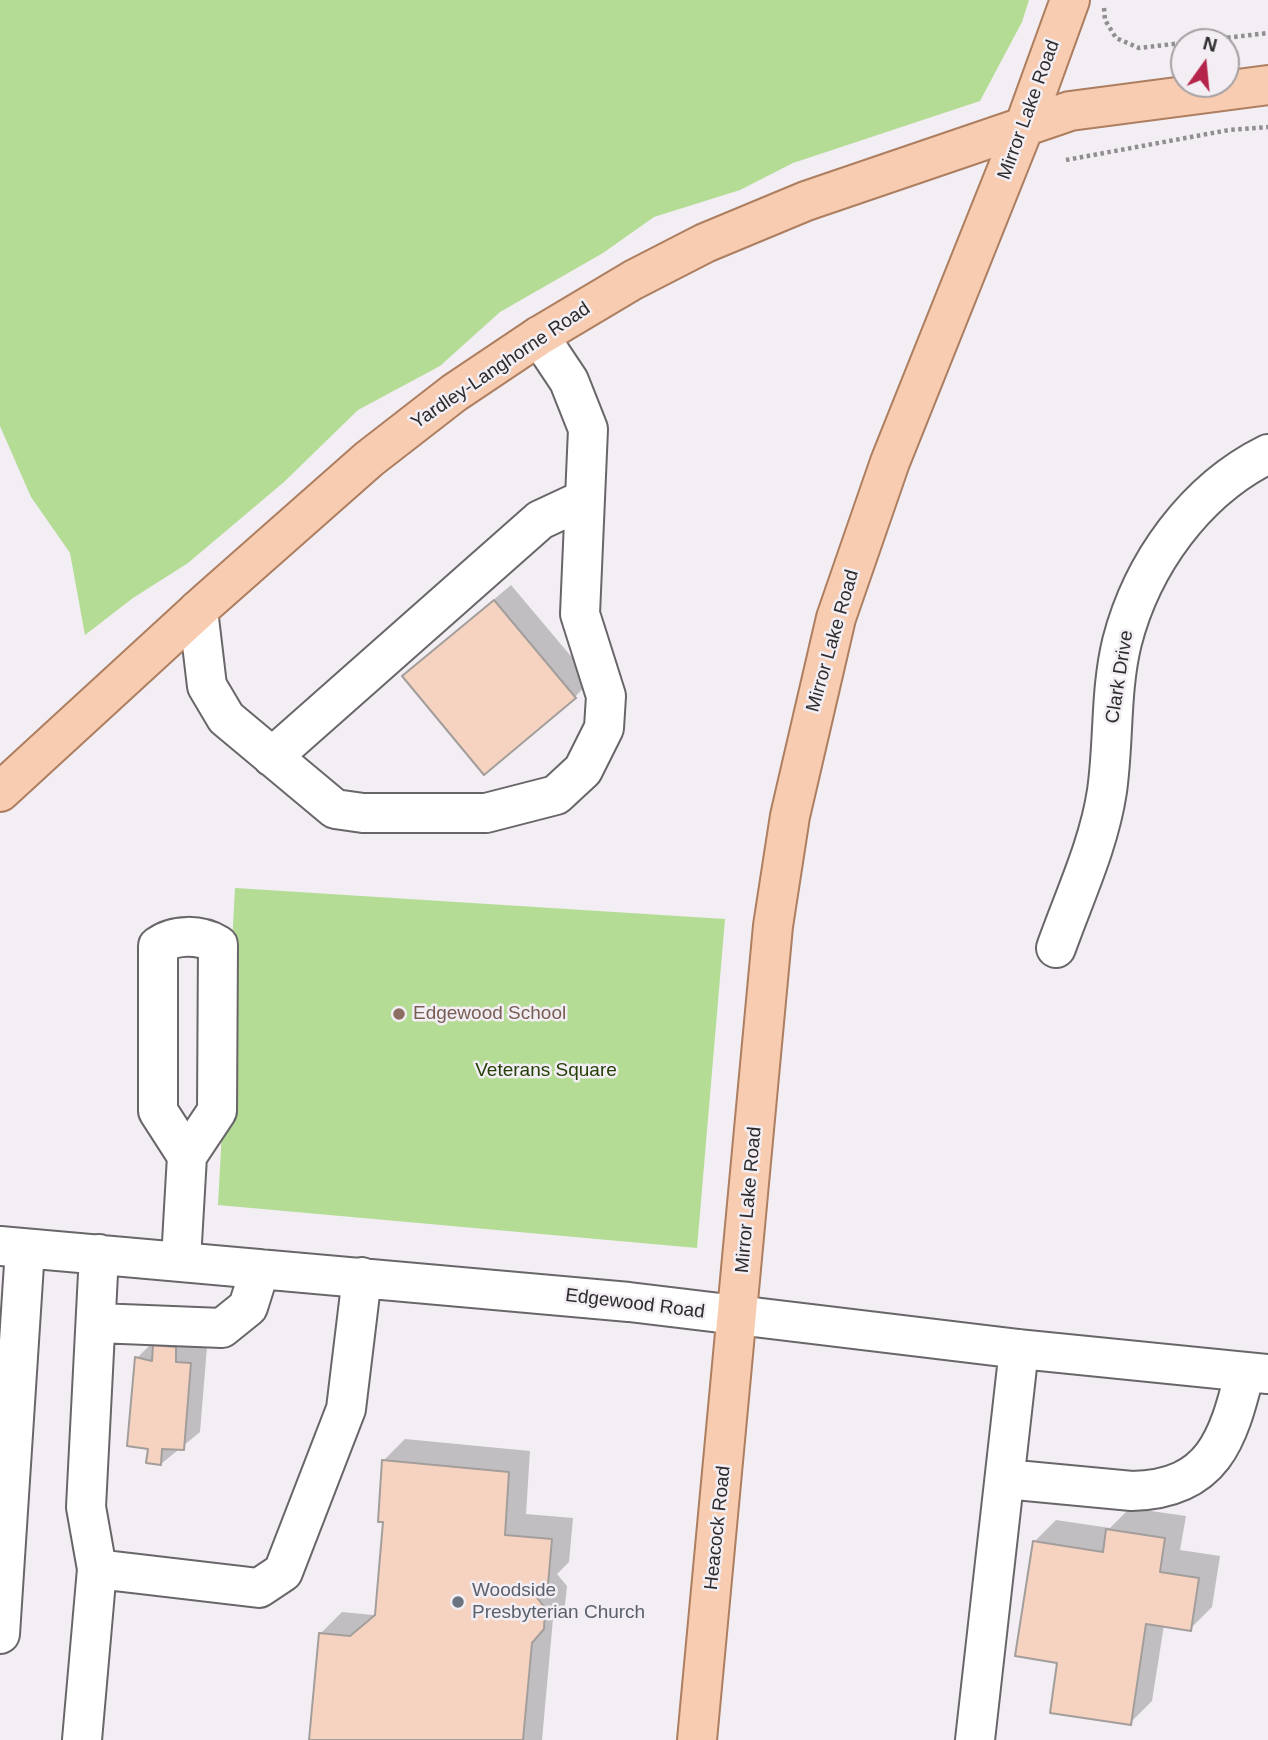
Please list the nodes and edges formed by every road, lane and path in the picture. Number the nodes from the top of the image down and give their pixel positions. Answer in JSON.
{"nodes":[{"id":1,"x":1070,"y":0,"type":"edge"},
{"id":2,"x":1105,"y":0,"type":"edge"},
{"id":3,"x":1268,"y":33,"type":"edge"},
{"id":4,"x":1268,"y":85,"type":"edge"},
{"id":5,"x":1024,"y":127,"type":"junction"},
{"id":6,"x":1268,"y":127,"type":"edge"},
{"id":7,"x":1066,"y":160,"type":"dead end"},
{"id":8,"x":539,"y":336,"type":"junction"},
{"id":9,"x":1268,"y":454,"type":"edge"},
{"id":10,"x":585,"y":499,"type":"junction"},
{"id":11,"x":198,"y":610,"type":"junction"},
{"id":12,"x":272,"y":757,"type":"junction"},
{"id":13,"x":0,"y":792,"type":"edge"},
{"id":14,"x":1056,"y":948,"type":"dead end"},
{"id":15,"x":187,"y":1156,"type":"junction"},
{"id":16,"x":13,"y":1247,"type":"edge"},
{"id":17,"x":99,"y":1254,"type":"junction"},
{"id":18,"x":181,"y":1261,"type":"junction"},
{"id":19,"x":260,"y":1269,"type":"junction"},
{"id":20,"x":362,"y":1277,"type":"junction"},
{"id":21,"x":738,"y":1317,"type":"junction"},
{"id":22,"x":97,"y":1323,"type":"junction"},
{"id":23,"x":1019,"y":1349,"type":"junction"},
{"id":24,"x":1257,"y":1373,"type":"edge"},
{"id":25,"x":1005,"y":1479,"type":"junction"},
{"id":26,"x":5,"y":1480,"type":"edge"},
{"id":27,"x":97,"y":1569,"type":"junction"},
{"id":28,"x":0,"y":1634,"type":"edge"},
{"id":29,"x":82,"y":1740,"type":"edge"},
{"id":30,"x":697,"y":1740,"type":"edge"},
{"id":31,"x":975,"y":1740,"type":"edge"}],
"edges":[{"from":1,"to":5,"type":"main road","name":"Mirror Lake Road"},
{"from":2,"to":3,"type":"path"},
{"from":4,"to":5,"type":"main road","name":"Yardley-Langhorne Road"},
{"from":5,"to":8,"type":"main road","name":"Yardley-Langhorne Road"},
{"from":5,"to":21,"type":"main road","name":"Mirror Lake Road"},
{"from":6,"to":7,"type":"path"},
{"from":8,"to":10,"type":"street"},
{"from":8,"to":11,"type":"main road","name":"Yardley-Langhorne Road"},
{"from":9,"to":14,"type":"street","name":"Clark Drive"},
{"from":10,"to":12,"type":"street"},
{"from":10,"to":12,"type":"street"},
{"from":11,"to":12,"type":"street"},
{"from":11,"to":13,"type":"main road","name":"Yardley-Langhorne Road"},
{"from":15,"to":15,"type":"street"},
{"from":15,"to":18,"type":"street"},
{"from":16,"to":17,"type":"street","name":"Edgewood Road"},
{"from":16,"to":26,"type":"street"},
{"from":17,"to":18,"type":"street","name":"Edgewood Road"},
{"from":17,"to":22,"type":"street"},
{"from":18,"to":19,"type":"street","name":"Edgewood Road"},
{"from":19,"to":20,"type":"street","name":"Edgewood Road"},
{"from":19,"to":22,"type":"street"},
{"from":20,"to":21,"type":"street","name":"Edgewood Road"},
{"from":20,"to":27,"type":"street"},
{"from":21,"to":23,"type":"street","name":"Edgewood Road"},
{"from":21,"to":30,"type":"main road","name":"Heacock Road"},
{"from":22,"to":27,"type":"street"},
{"from":23,"to":24,"type":"street","name":"Edgewood Road"},
{"from":23,"to":25,"type":"street"},
{"from":24,"to":25,"type":"street"},
{"from":25,"to":31,"type":"street"},
{"from":26,"to":28,"type":"street"},
{"from":27,"to":29,"type":"street"}]}
